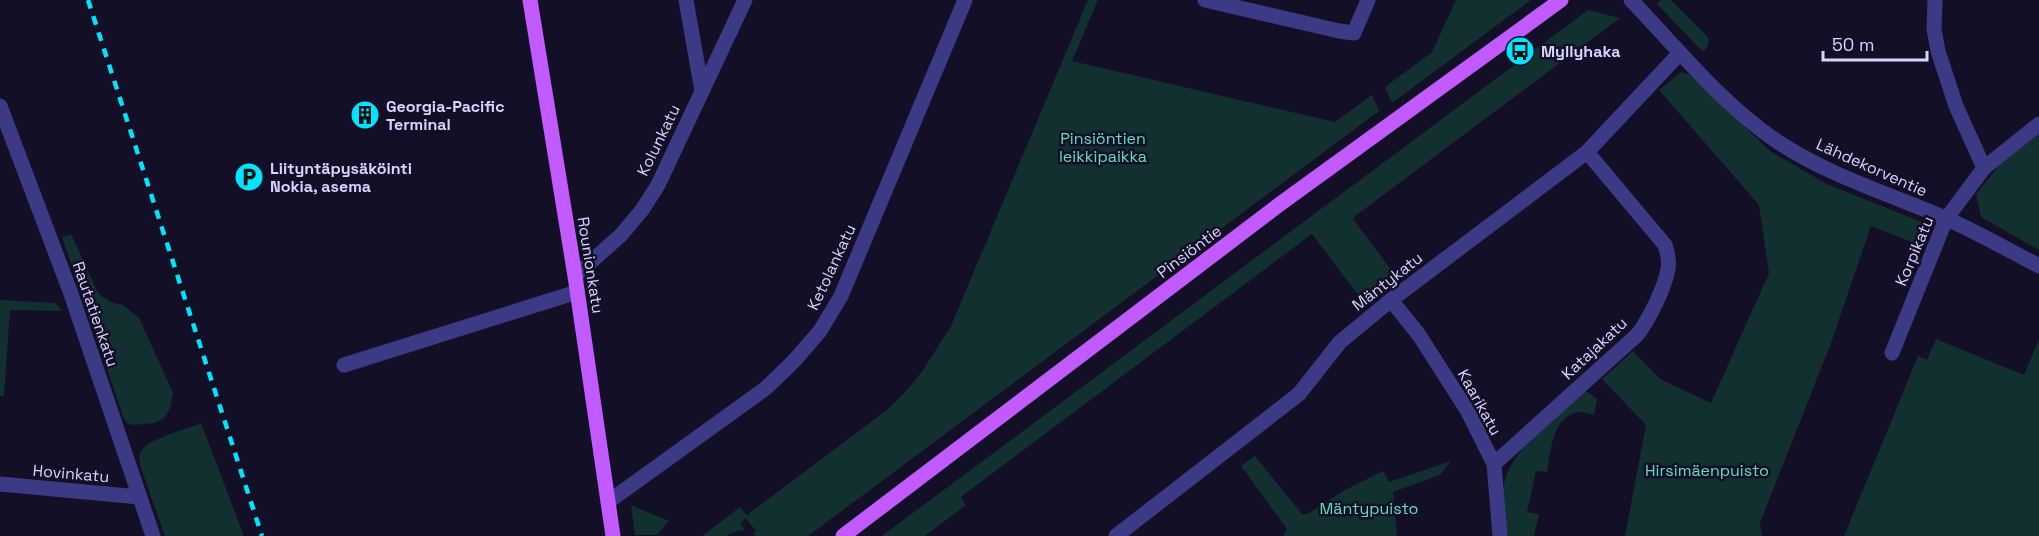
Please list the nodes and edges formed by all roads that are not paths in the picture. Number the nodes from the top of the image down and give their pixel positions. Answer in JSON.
{"nodes":[{"id":1,"x":530,"y":0,"type":"edge"},
{"id":2,"x":686,"y":0,"type":"edge"},
{"id":3,"x":745,"y":0,"type":"edge"},
{"id":4,"x":965,"y":0,"type":"edge"},
{"id":5,"x":1204,"y":0,"type":"edge"},
{"id":6,"x":1368,"y":0,"type":"edge"},
{"id":7,"x":1561,"y":0,"type":"edge"},
{"id":8,"x":1631,"y":0,"type":"edge"},
{"id":9,"x":1935,"y":0,"type":"edge"},
{"id":10,"x":1680,"y":53,"type":"junction"},
{"id":11,"x":702,"y":91,"type":"junction"},
{"id":12,"x":0,"y":106,"type":"edge"},
{"id":13,"x":2039,"y":124,"type":"edge"},
{"id":14,"x":1587,"y":152,"type":"junction"},
{"id":15,"x":1983,"y":168,"type":"junction"},
{"id":16,"x":1946,"y":219,"type":"junction"},
{"id":17,"x":2039,"y":266,"type":"edge"},
{"id":18,"x":575,"y":276,"type":"junction"},
{"id":19,"x":577,"y":292,"type":"junction"},
{"id":20,"x":1391,"y":300,"type":"junction"},
{"id":21,"x":1892,"y":353,"type":"dead end"},
{"id":22,"x":344,"y":365,"type":"dead end"},
{"id":23,"x":1494,"y":464,"type":"junction"},
{"id":24,"x":0,"y":484,"type":"edge"},
{"id":25,"x":139,"y":497,"type":"junction"},
{"id":26,"x":608,"y":502,"type":"junction"},
{"id":27,"x":153,"y":536,"type":"edge"},
{"id":28,"x":613,"y":536,"type":"edge"},
{"id":29,"x":843,"y":536,"type":"edge"},
{"id":30,"x":1116,"y":536,"type":"edge"},
{"id":31,"x":1500,"y":536,"type":"edge"}],
"edges":[{"from":1,"to":18,"type":"main road","name":"Rounionkatu"},
{"from":2,"to":11,"type":"street"},
{"from":3,"to":11,"type":"street","name":"Kolunkatu"},
{"from":4,"to":26,"type":"street","name":"Ketolankatu"},
{"from":5,"to":6,"type":"street"},
{"from":7,"to":29,"type":"main road","name":"Pinsiöntie"},
{"from":8,"to":10,"type":"street","name":"Lähdekorventie"},
{"from":9,"to":15,"type":"street"},
{"from":10,"to":14,"type":"street","name":"Mäntykatu"},
{"from":10,"to":16,"type":"street","name":"Lähdekorventie"},
{"from":11,"to":18,"type":"street","name":"Kolunkatu"},
{"from":12,"to":25,"type":"street","name":"Rautatienkatu"},
{"from":13,"to":15,"type":"street","name":"Korpikatu"},
{"from":14,"to":20,"type":"street","name":"Mäntykatu"},
{"from":14,"to":23,"type":"street","name":"Katajakatu"},
{"from":15,"to":16,"type":"street","name":"Korpikatu"},
{"from":16,"to":17,"type":"street","name":"Lähdekorventie"},
{"from":16,"to":21,"type":"street","name":"Korpikatu"},
{"from":18,"to":19,"type":"main road","name":"Rounionkatu"},
{"from":19,"to":22,"type":"street"},
{"from":19,"to":26,"type":"main road","name":"Rounionkatu"},
{"from":20,"to":23,"type":"street","name":"Kaarikatu"},
{"from":20,"to":30,"type":"street","name":"Mäntykatu"},
{"from":23,"to":31,"type":"street","name":"Kaarikatu"},
{"from":24,"to":25,"type":"street","name":"Hovinkatu"},
{"from":25,"to":27,"type":"street","name":"Rautatienkatu"},
{"from":26,"to":28,"type":"main road","name":"Rounionkatu"}]}
